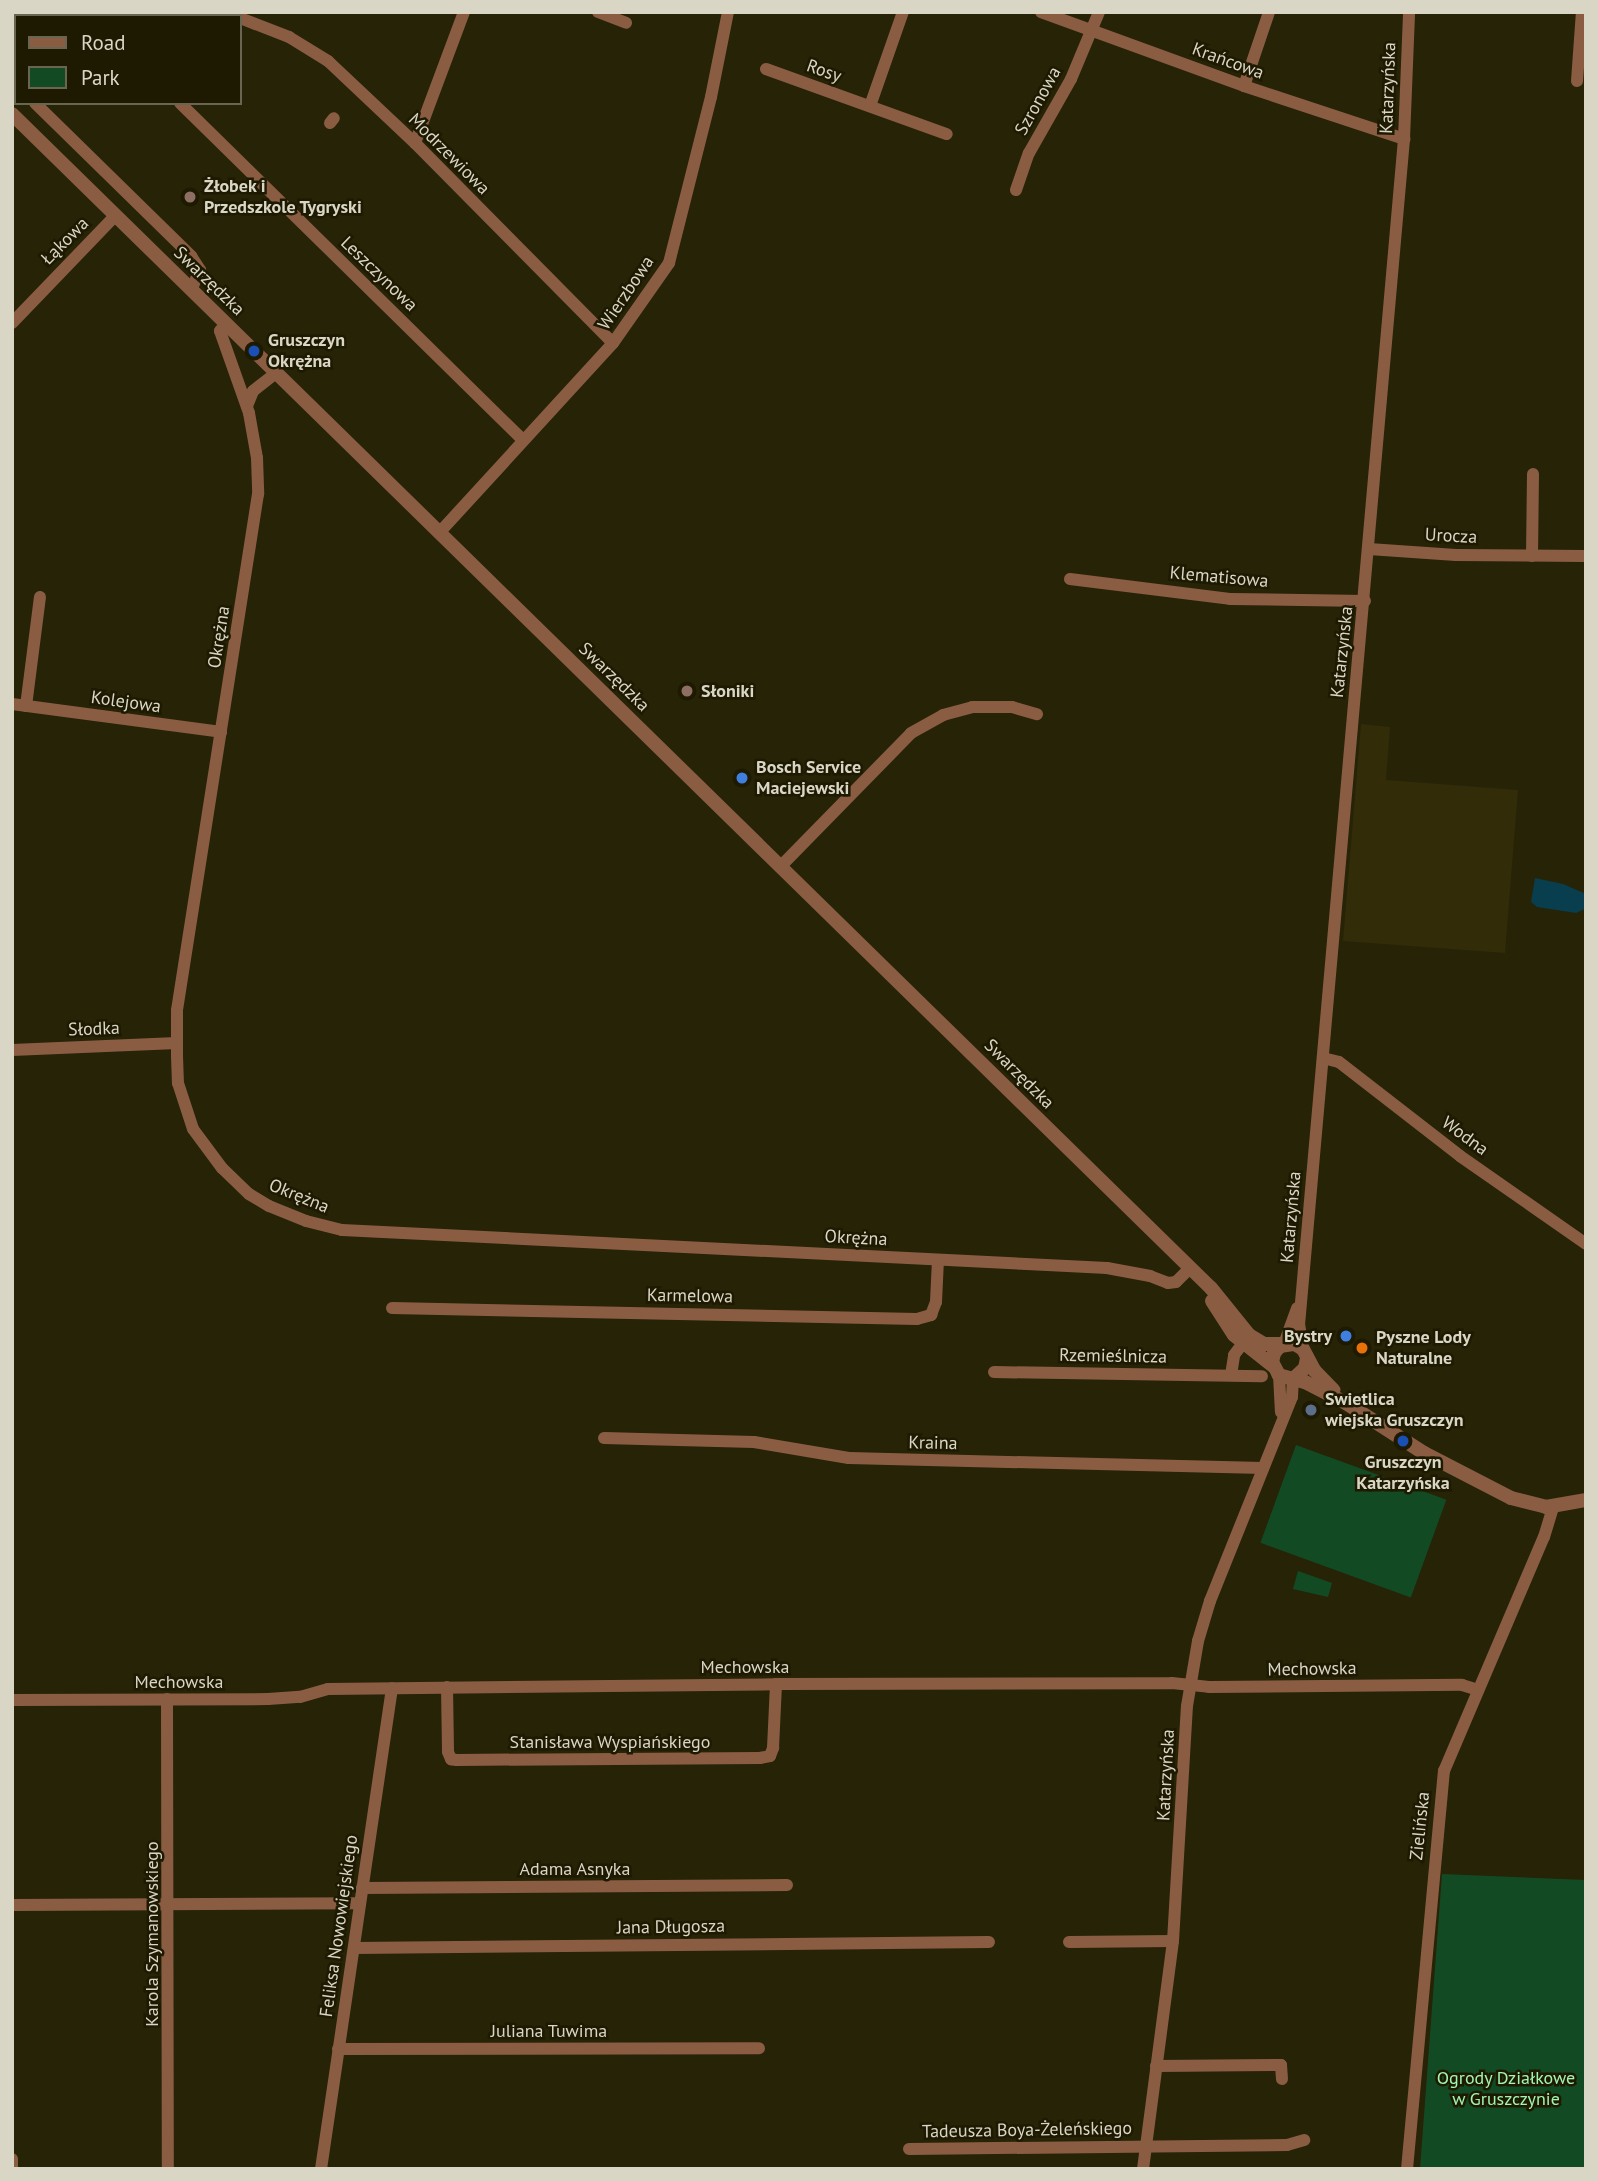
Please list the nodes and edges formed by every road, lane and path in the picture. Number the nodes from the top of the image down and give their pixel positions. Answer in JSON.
{"nodes":[{"id":1,"x":464,"y":12,"type":"edge"},
{"id":2,"x":598,"y":12,"type":"edge"},
{"id":3,"x":728,"y":12,"type":"edge"},
{"id":4,"x":903,"y":12,"type":"edge"},
{"id":5,"x":1041,"y":12,"type":"edge"},
{"id":6,"x":1100,"y":12,"type":"edge"},
{"id":7,"x":1269,"y":12,"type":"edge"},
{"id":8,"x":1409,"y":12,"type":"edge"},
{"id":9,"x":1582,"y":12,"type":"edge"},
{"id":10,"x":242,"y":19,"type":"edge"},
{"id":11,"x":626,"y":23,"type":"dead end"},
{"id":12,"x":1093,"y":31,"type":"junction"},
{"id":13,"x":766,"y":69,"type":"dead end"},
{"id":14,"x":1577,"y":81,"type":"dead end"},
{"id":15,"x":1244,"y":86,"type":"junction"},
{"id":16,"x":37,"y":105,"type":"edge"},
{"id":17,"x":182,"y":105,"type":"edge"},
{"id":18,"x":870,"y":106,"type":"junction"},
{"id":19,"x":12,"y":114,"type":"edge"},
{"id":20,"x":947,"y":134,"type":"dead end"},
{"id":21,"x":1404,"y":139,"type":"junction"},
{"id":22,"x":415,"y":143,"type":"junction"},
{"id":23,"x":1016,"y":190,"type":"dead end"},
{"id":24,"x":115,"y":216,"type":"junction"},
{"id":25,"x":171,"y":236,"type":"junction"},
{"id":26,"x":154,"y":253,"type":"junction"},
{"id":27,"x":191,"y":290,"type":"junction"},
{"id":28,"x":12,"y":323,"type":"edge"},
{"id":29,"x":226,"y":324,"type":"junction"},
{"id":30,"x":613,"y":344,"type":"junction"},
{"id":31,"x":276,"y":373,"type":"junction"},
{"id":32,"x":247,"y":406,"type":"junction"},
{"id":33,"x":523,"y":440,"type":"junction"},
{"id":34,"x":1533,"y":474,"type":"dead end"},
{"id":35,"x":439,"y":533,"type":"junction"},
{"id":36,"x":1369,"y":549,"type":"junction"},
{"id":37,"x":1532,"y":556,"type":"junction"},
{"id":38,"x":1586,"y":556,"type":"edge"},
{"id":39,"x":1070,"y":579,"type":"dead end"},
{"id":40,"x":40,"y":597,"type":"dead end"},
{"id":41,"x":1365,"y":601,"type":"junction"},
{"id":42,"x":12,"y":704,"type":"edge"},
{"id":43,"x":26,"y":706,"type":"junction"},
{"id":44,"x":1037,"y":714,"type":"dead end"},
{"id":45,"x":221,"y":733,"type":"junction"},
{"id":46,"x":780,"y":867,"type":"junction"},
{"id":47,"x":177,"y":1043,"type":"junction"},
{"id":48,"x":12,"y":1050,"type":"edge"},
{"id":49,"x":1324,"y":1058,"type":"junction"},
{"id":50,"x":1586,"y":1244,"type":"edge"},
{"id":51,"x":938,"y":1260,"type":"junction"},
{"id":52,"x":1189,"y":1269,"type":"junction"},
{"id":53,"x":1302,"y":1295,"type":"junction"},
{"id":54,"x":392,"y":1308,"type":"dead end"},
{"id":55,"x":1246,"y":1339,"type":"junction"},
{"id":56,"x":1284,"y":1344,"type":"junction"},
{"id":57,"x":1305,"y":1354,"type":"junction"},
{"id":58,"x":994,"y":1372,"type":"dead end"},
{"id":59,"x":1277,"y":1374,"type":"junction"},
{"id":60,"x":1231,"y":1375,"type":"junction"},
{"id":61,"x":1346,"y":1403,"type":"junction"},
{"id":62,"x":604,"y":1438,"type":"dead end"},
{"id":63,"x":1263,"y":1468,"type":"junction"},
{"id":64,"x":1586,"y":1500,"type":"edge"},
{"id":65,"x":1553,"y":1507,"type":"junction"},
{"id":66,"x":776,"y":1684,"type":"junction"},
{"id":67,"x":1189,"y":1685,"type":"junction"},
{"id":68,"x":447,"y":1687,"type":"junction"},
{"id":69,"x":391,"y":1688,"type":"junction"},
{"id":70,"x":1478,"y":1690,"type":"junction"},
{"id":71,"x":167,"y":1699,"type":"junction"},
{"id":72,"x":12,"y":1700,"type":"edge"},
{"id":73,"x":787,"y":1885,"type":"dead end"},
{"id":74,"x":362,"y":1888,"type":"junction"},
{"id":75,"x":360,"y":1903,"type":"junction"},
{"id":76,"x":12,"y":1905,"type":"edge"},
{"id":77,"x":170,"y":1905,"type":"junction"},
{"id":78,"x":1173,"y":1941,"type":"junction"},
{"id":79,"x":989,"y":1942,"type":"dead end"},
{"id":80,"x":1069,"y":1942,"type":"dead end"},
{"id":81,"x":354,"y":1948,"type":"junction"},
{"id":82,"x":759,"y":2048,"type":"dead end"},
{"id":83,"x":338,"y":2049,"type":"junction"},
{"id":84,"x":1156,"y":2066,"type":"junction"},
{"id":85,"x":1282,"y":2079,"type":"dead end"},
{"id":86,"x":1304,"y":2140,"type":"dead end"},
{"id":87,"x":1146,"y":2146,"type":"junction"},
{"id":88,"x":909,"y":2149,"type":"dead end"},
{"id":89,"x":12,"y":2159,"type":"edge"},
{"id":90,"x":12,"y":2169,"type":"edge"},
{"id":91,"x":168,"y":2169,"type":"edge"},
{"id":92,"x":321,"y":2169,"type":"edge"},
{"id":93,"x":1143,"y":2169,"type":"edge"},
{"id":94,"x":1407,"y":2169,"type":"edge"}],
"edges":[{"from":1,"to":22,"type":"street"},
{"from":2,"to":11,"type":"street"},
{"from":3,"to":30,"type":"street","name":"Wierzbowa"},
{"from":4,"to":18,"type":"street"},
{"from":5,"to":12,"type":"street","name":"Krańcowa"},
{"from":6,"to":12,"type":"street","name":"Szronowa"},
{"from":7,"to":15,"type":"street"},
{"from":8,"to":21,"type":"street","name":"Katarzyńska"},
{"from":9,"to":14,"type":"street"},
{"from":10,"to":22,"type":"street","name":"Modrzewiowa"},
{"from":12,"to":15,"type":"street","name":"Krańcowa"},
{"from":12,"to":23,"type":"street","name":"Szronowa"},
{"from":13,"to":18,"type":"street","name":"Rosy"},
{"from":15,"to":21,"type":"street","name":"Krańcowa"},
{"from":16,"to":25,"type":"street"},
{"from":17,"to":33,"type":"street","name":"Leszczynowa"},
{"from":18,"to":20,"type":"street","name":"Rosy"},
{"from":19,"to":24,"type":"street","name":"Swarzędzka"},
{"from":21,"to":36,"type":"street","name":"Katarzyńska"},
{"from":22,"to":30,"type":"street","name":"Modrzewiowa"},
{"from":24,"to":26,"type":"street","name":"Swarzędzka"},
{"from":24,"to":28,"type":"street","name":"Łąkowa"},
{"from":25,"to":26,"type":"street"},
{"from":25,"to":27,"type":"street"},
{"from":26,"to":27,"type":"street","name":"Swarzędzka"},
{"from":27,"to":29,"type":"street","name":"Swarzędzka"},
{"from":29,"to":31,"type":"street","name":"Swarzędzka"},
{"from":29,"to":32,"type":"street","name":"Okrężna"},
{"from":30,"to":33,"type":"street","name":"Wierzbowa"},
{"from":31,"to":32,"type":"street"},
{"from":31,"to":35,"type":"street","name":"Swarzędzka"},
{"from":32,"to":45,"type":"street","name":"Okrężna"},
{"from":33,"to":35,"type":"street","name":"Wierzbowa"},
{"from":34,"to":37,"type":"street"},
{"from":35,"to":46,"type":"street","name":"Swarzędzka"},
{"from":36,"to":37,"type":"street","name":"Urocza"},
{"from":36,"to":41,"type":"street","name":"Katarzyńska"},
{"from":37,"to":38,"type":"street","name":"Urocza"},
{"from":39,"to":41,"type":"street","name":"Klematisowa"},
{"from":40,"to":43,"type":"street"},
{"from":41,"to":49,"type":"street","name":"Katarzyńska"},
{"from":42,"to":43,"type":"street","name":"Kolejowa"},
{"from":43,"to":45,"type":"street","name":"Kolejowa"},
{"from":44,"to":46,"type":"street"},
{"from":45,"to":47,"type":"street","name":"Okrężna"},
{"from":46,"to":52,"type":"street","name":"Swarzędzka"},
{"from":47,"to":48,"type":"street","name":"Słodka"},
{"from":47,"to":51,"type":"street","name":"Okrężna"},
{"from":49,"to":50,"type":"street","name":"Wodna"},
{"from":49,"to":53,"type":"street","name":"Katarzyńska"},
{"from":51,"to":52,"type":"street","name":"Okrężna"},
{"from":51,"to":54,"type":"street","name":"Karmelowa"},
{"from":52,"to":55,"type":"street","name":"Swarzędzka"},
{"from":53,"to":56,"type":"street","name":"Katarzyńska"},
{"from":53,"to":57,"type":"street","name":"Katarzyńska"},
{"from":55,"to":56,"type":"street"},
{"from":55,"to":59,"type":"street","name":"Swarzędzka"},
{"from":55,"to":60,"type":"street"},
{"from":56,"to":57,"type":"street"},
{"from":56,"to":59,"type":"street"},
{"from":57,"to":59,"type":"street"},
{"from":57,"to":61,"type":"street","name":"Swarzędzka"},
{"from":58,"to":60,"type":"street","name":"Rzemieślnicza"},
{"from":59,"to":60,"type":"street","name":"Rzemieślnicza"},
{"from":59,"to":61,"type":"street","name":"Swarzędzka"},
{"from":59,"to":63,"type":"street","name":"Katarzyńska"},
{"from":61,"to":65,"type":"street","name":"Swarzędzka"},
{"from":62,"to":63,"type":"street","name":"Kraina"},
{"from":63,"to":67,"type":"street","name":"Katarzyńska"},
{"from":64,"to":65,"type":"street","name":"Swarzędzka"},
{"from":65,"to":70,"type":"street","name":"Zielińska"},
{"from":66,"to":67,"type":"street","name":"Mechowska"},
{"from":66,"to":68,"type":"street","name":"Mechowska"},
{"from":66,"to":68,"type":"street","name":"Stanisława Wyspiańskiego"},
{"from":67,"to":70,"type":"street","name":"Mechowska"},
{"from":67,"to":78,"type":"street","name":"Katarzyńska"},
{"from":68,"to":69,"type":"street","name":"Mechowska"},
{"from":69,"to":71,"type":"street","name":"Mechowska"},
{"from":69,"to":74,"type":"street","name":"Feliksa Nowowiejskiego"},
{"from":70,"to":94,"type":"street","name":"Zielińska"},
{"from":71,"to":72,"type":"street","name":"Mechowska"},
{"from":71,"to":77,"type":"street","name":"Karola Szymanowskiego"},
{"from":73,"to":74,"type":"street","name":"Adama Asnyka"},
{"from":74,"to":75,"type":"street","name":"Feliksa Nowowiejskiego"},
{"from":75,"to":77,"type":"street"},
{"from":75,"to":81,"type":"street","name":"Feliksa Nowowiejskiego"},
{"from":76,"to":77,"type":"street"},
{"from":77,"to":91,"type":"street","name":"Karola Szymanowskiego"},
{"from":78,"to":80,"type":"street"},
{"from":78,"to":84,"type":"street","name":"Katarzyńska"},
{"from":79,"to":81,"type":"street","name":"Jana Długosza"},
{"from":81,"to":83,"type":"street","name":"Feliksa Nowowiejskiego"},
{"from":82,"to":83,"type":"street","name":"Juliana Tuwima"},
{"from":83,"to":92,"type":"street","name":"Feliksa Nowowiejskiego"},
{"from":84,"to":85,"type":"street"},
{"from":84,"to":87,"type":"street","name":"Katarzyńska"},
{"from":86,"to":87,"type":"street","name":"Tadeusza Boya-Żeleńskiego"},
{"from":87,"to":88,"type":"street","name":"Tadeusza Boya-Żeleńskiego"},
{"from":87,"to":93,"type":"street","name":"Katarzyńska"},
{"from":89,"to":90,"type":"street"}]}
